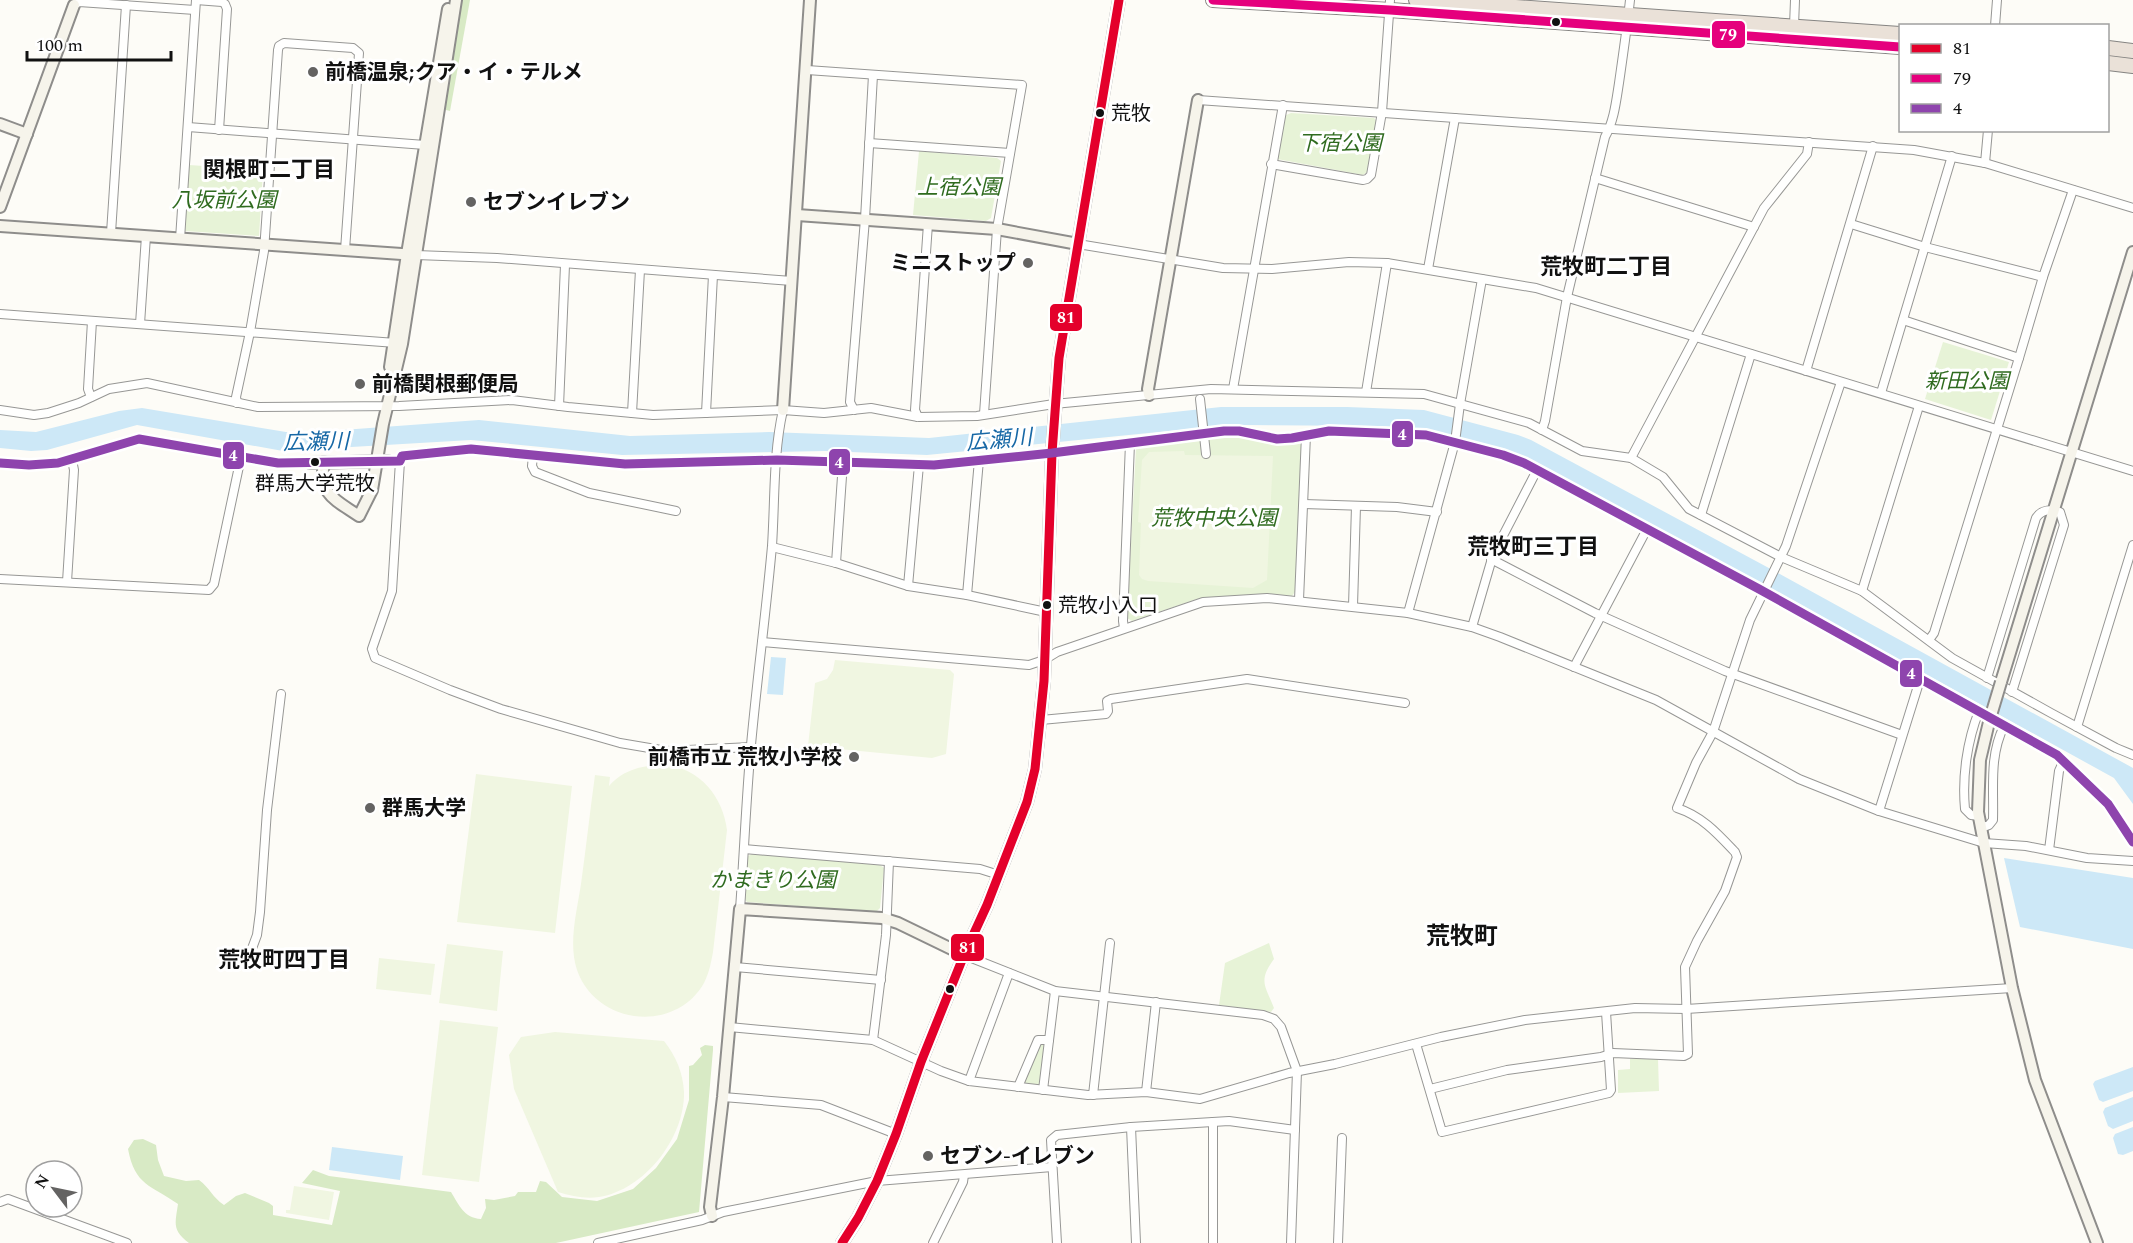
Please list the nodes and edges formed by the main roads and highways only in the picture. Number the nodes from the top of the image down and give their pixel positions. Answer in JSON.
{"nodes":[{"id":1,"x":1213,"y":0,"type":"edge"},
{"id":2,"x":1416,"y":0,"type":"edge"},
{"id":3,"x":1390,"y":5,"type":"edge"},
{"id":4,"x":1629,"y":14,"type":"edge"},
{"id":5,"x":1899,"y":34,"type":"edge"},
{"id":6,"x":1899,"y":47,"type":"edge"},
{"id":7,"x":2109,"y":48,"type":"edge"},
{"id":8,"x":2133,"y":51,"type":"edge"},
{"id":9,"x":2109,"y":63,"type":"edge"},
{"id":10,"x":2133,"y":66,"type":"edge"}],
"edges":[{"from":1,"to":3,"type":"highway"},
{"from":2,"to":4,"type":"highway"},
{"from":3,"to":4,"type":"highway"},
{"from":4,"to":5,"type":"highway"},
{"from":4,"to":6,"type":"highway"},
{"from":7,"to":8,"type":"highway"},
{"from":9,"to":10,"type":"highway"}]}
